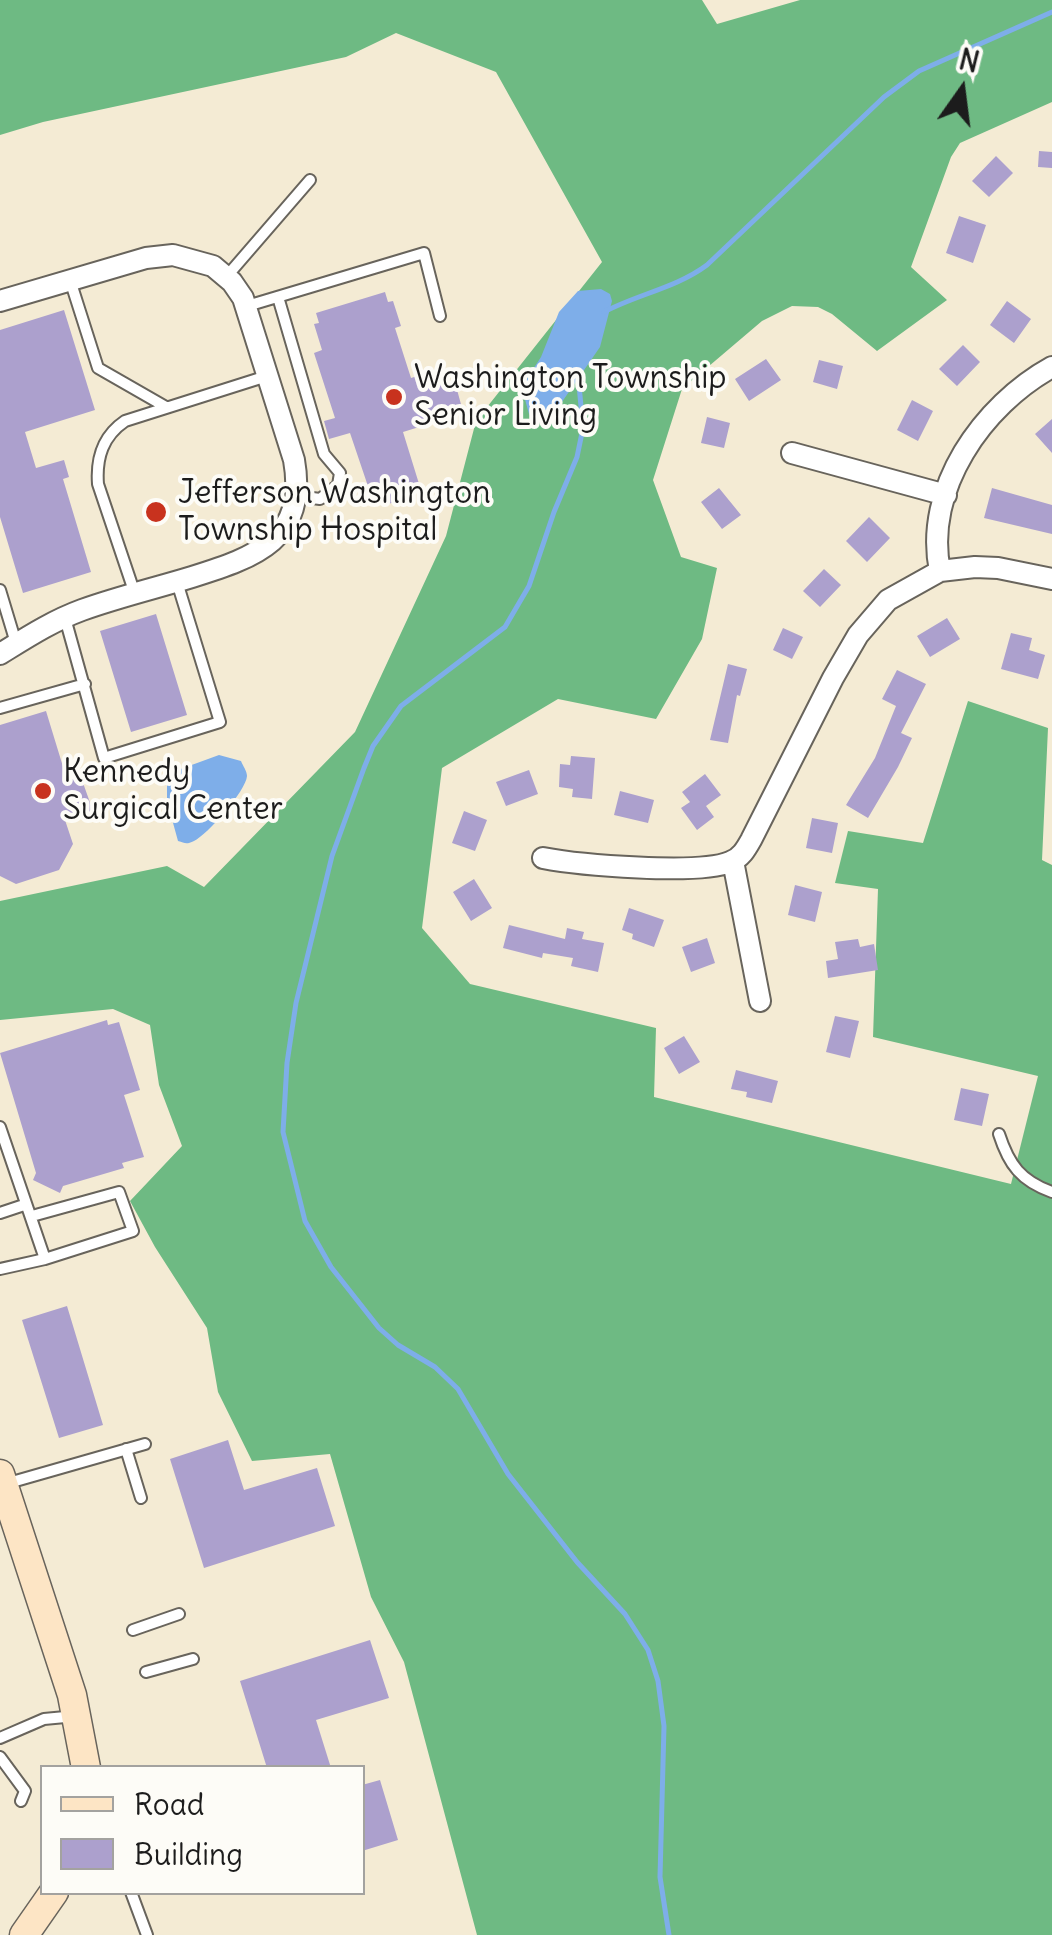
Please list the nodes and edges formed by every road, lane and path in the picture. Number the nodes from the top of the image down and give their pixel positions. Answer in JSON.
{"nodes":[{"id":1,"x":310,"y":180,"type":"dead end"},
{"id":2,"x":227,"y":276,"type":"junction"},
{"id":3,"x":70,"y":280,"type":"junction"},
{"id":4,"x":278,"y":297,"type":"junction"},
{"id":5,"x":0,"y":301,"type":"edge"},
{"id":6,"x":247,"y":306,"type":"junction"},
{"id":7,"x":440,"y":316,"type":"dead end"},
{"id":8,"x":1052,"y":366,"type":"edge"},
{"id":9,"x":268,"y":376,"type":"junction"},
{"id":10,"x":166,"y":407,"type":"junction"},
{"id":11,"x":792,"y":453,"type":"dead end"},
{"id":12,"x":946,"y":495,"type":"junction"},
{"id":13,"x":296,"y":496,"type":"junction"},
{"id":14,"x":940,"y":571,"type":"junction"},
{"id":15,"x":1052,"y":579,"type":"edge"},
{"id":16,"x":177,"y":582,"type":"junction"},
{"id":17,"x":0,"y":590,"type":"edge"},
{"id":18,"x":135,"y":594,"type":"junction"},
{"id":19,"x":65,"y":617,"type":"junction"},
{"id":20,"x":8,"y":649,"type":"edge"},
{"id":21,"x":85,"y":684,"type":"junction"},
{"id":22,"x":0,"y":708,"type":"edge"},
{"id":23,"x":543,"y":858,"type":"dead end"},
{"id":24,"x":733,"y":861,"type":"junction"},
{"id":25,"x":760,"y":1001,"type":"dead end"},
{"id":26,"x":0,"y":1128,"type":"edge"},
{"id":27,"x":999,"y":1134,"type":"dead end"},
{"id":28,"x":1052,"y":1192,"type":"edge"},
{"id":29,"x":28,"y":1211,"type":"junction"},
{"id":30,"x":0,"y":1213,"type":"edge"},
{"id":31,"x":45,"y":1259,"type":"junction"},
{"id":32,"x":0,"y":1269,"type":"edge"},
{"id":33,"x":145,"y":1444,"type":"dead end"},
{"id":34,"x":126,"y":1449,"type":"junction"},
{"id":35,"x":1,"y":1481,"type":"edge"},
{"id":36,"x":142,"y":1498,"type":"dead end"},
{"id":37,"x":179,"y":1614,"type":"dead end"},
{"id":38,"x":133,"y":1630,"type":"dead end"},
{"id":39,"x":193,"y":1659,"type":"dead end"},
{"id":40,"x":146,"y":1672,"type":"dead end"},
{"id":41,"x":77,"y":1716,"type":"junction"},
{"id":42,"x":0,"y":1738,"type":"edge"},
{"id":43,"x":0,"y":1757,"type":"edge"},
{"id":44,"x":85,"y":1765,"type":"edge"},
{"id":45,"x":20,"y":1801,"type":"dead end"},
{"id":46,"x":52,"y":1895,"type":"edge"},
{"id":47,"x":132,"y":1895,"type":"edge"},
{"id":48,"x":24,"y":1935,"type":"edge"},
{"id":49,"x":148,"y":1935,"type":"edge"}],
"edges":[{"from":1,"to":2,"type":"lane"},
{"from":2,"to":3,"type":"street"},
{"from":2,"to":6,"type":"street"},
{"from":3,"to":5,"type":"street"},
{"from":3,"to":10,"type":"lane"},
{"from":4,"to":6,"type":"lane"},
{"from":4,"to":7,"type":"lane"},
{"from":4,"to":13,"type":"lane"},
{"from":6,"to":9,"type":"street"},
{"from":8,"to":12,"type":"street"},
{"from":9,"to":10,"type":"lane"},
{"from":9,"to":13,"type":"street"},
{"from":10,"to":18,"type":"lane"},
{"from":11,"to":12,"type":"street"},
{"from":12,"to":14,"type":"street"},
{"from":13,"to":16,"type":"street"},
{"from":14,"to":15,"type":"street"},
{"from":14,"to":24,"type":"street"},
{"from":16,"to":18,"type":"street"},
{"from":16,"to":21,"type":"lane"},
{"from":17,"to":20,"type":"lane"},
{"from":18,"to":19,"type":"street"},
{"from":19,"to":20,"type":"street"},
{"from":19,"to":21,"type":"lane"},
{"from":21,"to":22,"type":"lane"},
{"from":23,"to":24,"type":"street"},
{"from":24,"to":25,"type":"street"},
{"from":26,"to":29,"type":"lane"},
{"from":27,"to":28,"type":"lane"},
{"from":29,"to":30,"type":"lane"},
{"from":29,"to":31,"type":"lane"},
{"from":29,"to":31,"type":"lane"},
{"from":31,"to":32,"type":"lane"},
{"from":33,"to":34,"type":"lane"},
{"from":34,"to":35,"type":"lane"},
{"from":34,"to":36,"type":"lane"},
{"from":35,"to":41,"type":"main road"},
{"from":37,"to":38,"type":"lane"},
{"from":39,"to":40,"type":"lane"},
{"from":41,"to":42,"type":"lane"},
{"from":41,"to":44,"type":"main road"},
{"from":43,"to":45,"type":"lane"},
{"from":46,"to":48,"type":"main road"},
{"from":47,"to":49,"type":"lane"}]}
